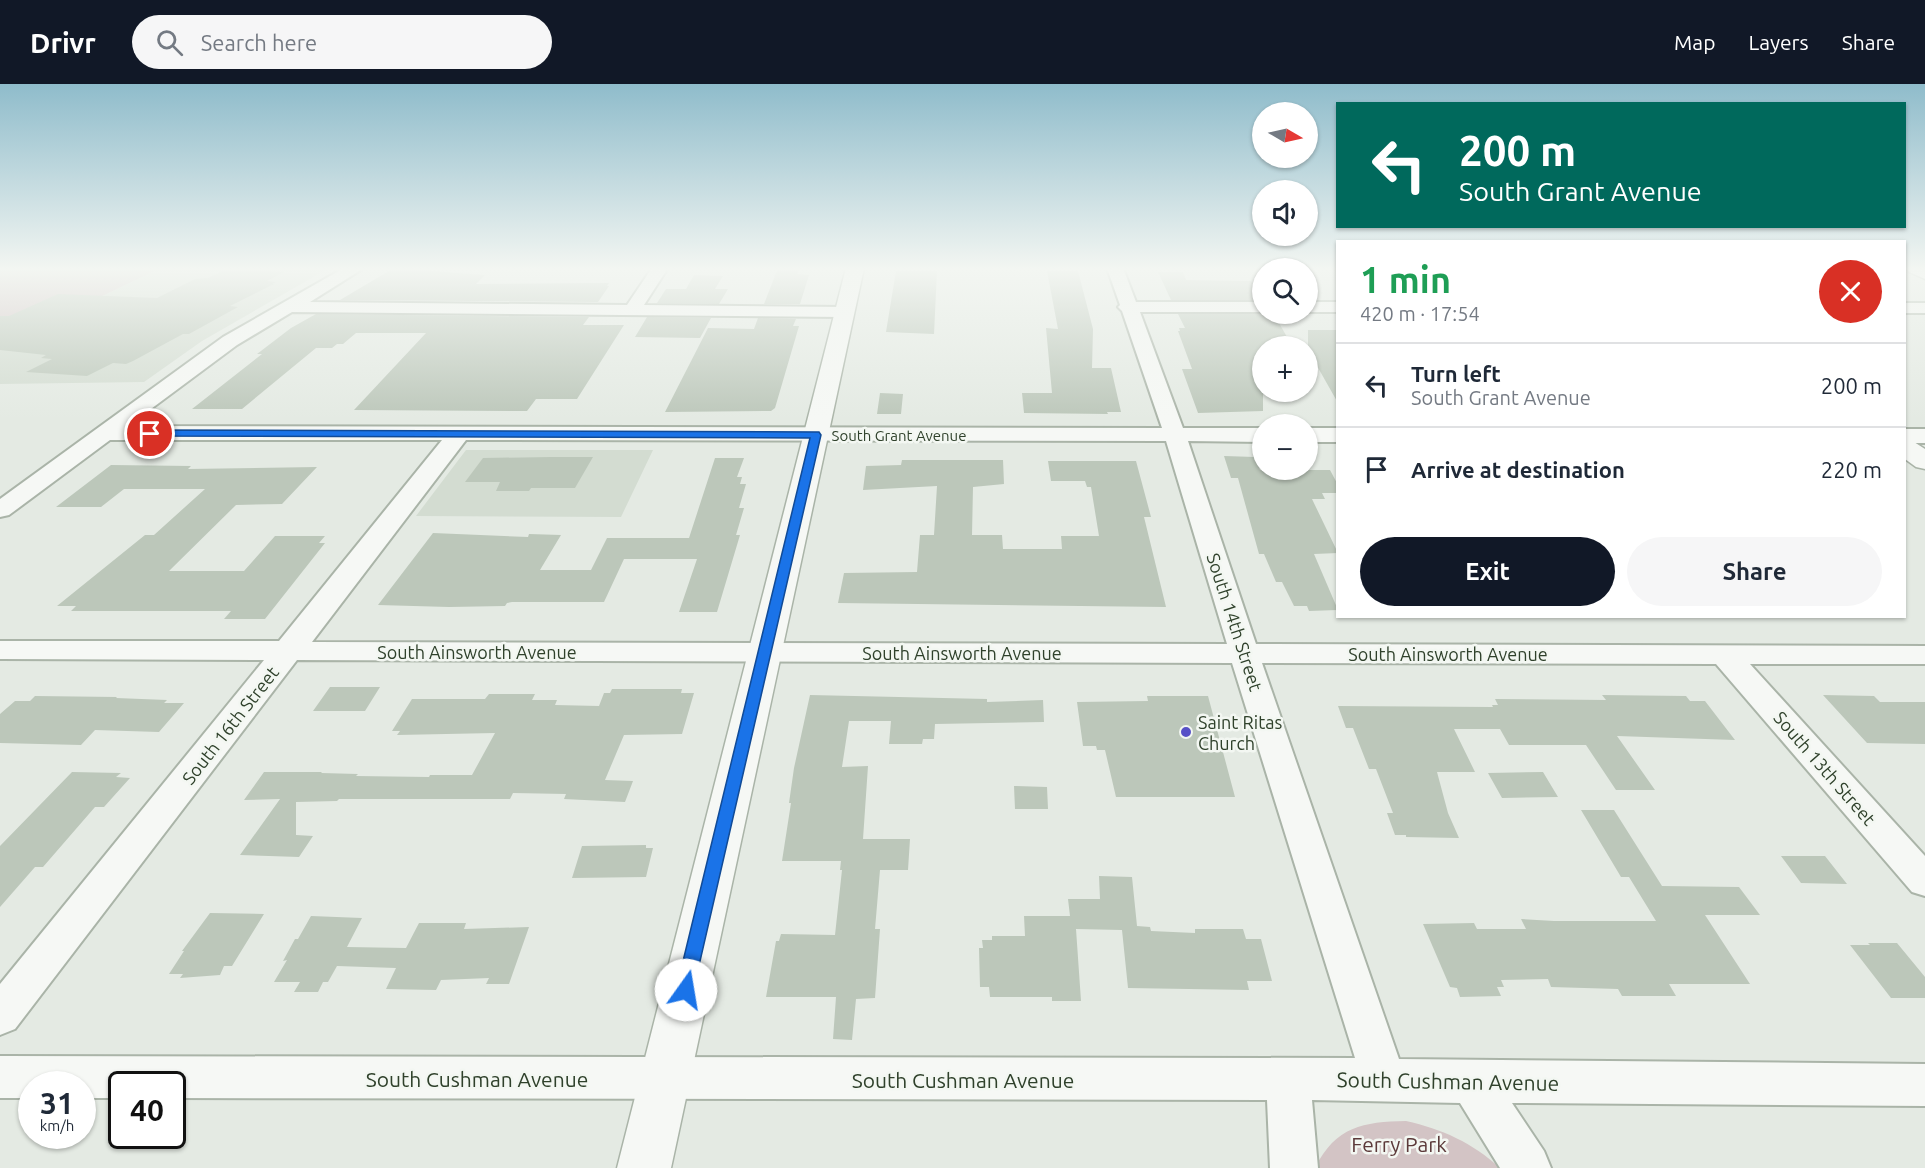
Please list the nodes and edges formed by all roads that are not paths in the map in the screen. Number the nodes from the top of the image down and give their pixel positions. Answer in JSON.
{"nodes":[{"id":1,"x":270,"y":319,"type":"edge"},
{"id":2,"x":843,"y":319,"type":"edge"},
{"id":3,"x":1131,"y":319,"type":"edge"},
{"id":4,"x":103,"y":434,"type":"junction"},
{"id":5,"x":459,"y":434,"type":"junction"},
{"id":6,"x":816,"y":435,"type":"junction"},
{"id":7,"x":1175,"y":435,"type":"junction"},
{"id":8,"x":1252,"y":435,"type":"edge"},
{"id":9,"x":1318,"y":435,"type":"edge"},
{"id":10,"x":1336,"y":435,"type":"edge"},
{"id":11,"x":1906,"y":436,"type":"edge"},
{"id":12,"x":1925,"y":436,"type":"edge"},
{"id":13,"x":1906,"y":448,"type":"edge"},
{"id":14,"x":1925,"y":461,"type":"edge"},
{"id":15,"x":0,"y":510,"type":"edge"},
{"id":16,"x":0,"y":651,"type":"edge"},
{"id":17,"x":288,"y":651,"type":"junction"},
{"id":18,"x":765,"y":652,"type":"junction"},
{"id":19,"x":1245,"y":653,"type":"junction"},
{"id":20,"x":1725,"y":654,"type":"junction"},
{"id":21,"x":1925,"y":655,"type":"edge"},
{"id":22,"x":1925,"y":881,"type":"edge"},
{"id":23,"x":0,"y":1016,"type":"edge"},
{"id":24,"x":0,"y":1077,"type":"edge"},
{"id":25,"x":1384,"y":1079,"type":"junction"},
{"id":26,"x":665,"y":1080,"type":"junction"},
{"id":27,"x":1288,"y":1081,"type":"junction"},
{"id":28,"x":1472,"y":1082,"type":"junction"},
{"id":29,"x":1925,"y":1084,"type":"edge"},
{"id":30,"x":644,"y":1168,"type":"edge"},
{"id":31,"x":1293,"y":1168,"type":"edge"},
{"id":32,"x":1527,"y":1168,"type":"edge"}],
"edges":[{"from":1,"to":4,"type":"street"},
{"from":2,"to":6,"type":"street"},
{"from":3,"to":7,"type":"street","name":"South 14th Street"},
{"from":4,"to":5,"type":"street","name":"South Grant Avenue"},
{"from":4,"to":15,"type":"street"},
{"from":5,"to":6,"type":"street","name":"South Grant Avenue"},
{"from":5,"to":17,"type":"street","name":"South 16th Street"},
{"from":6,"to":7,"type":"street","name":"South Grant Avenue"},
{"from":6,"to":18,"type":"street"},
{"from":7,"to":8,"type":"street","name":"South Grant Avenue"},
{"from":7,"to":19,"type":"street","name":"South 14th Street"},
{"from":9,"to":10,"type":"street"},
{"from":11,"to":12,"type":"street"},
{"from":13,"to":14,"type":"street"},
{"from":16,"to":17,"type":"street","name":"South Ainsworth Avenue"},
{"from":17,"to":18,"type":"street","name":"South Ainsworth Avenue"},
{"from":17,"to":23,"type":"street","name":"South 16th Street"},
{"from":18,"to":19,"type":"street","name":"South Ainsworth Avenue"},
{"from":18,"to":26,"type":"street"},
{"from":19,"to":20,"type":"street","name":"South Ainsworth Avenue"},
{"from":19,"to":25,"type":"street","name":"South 14th Street"},
{"from":20,"to":21,"type":"street","name":"South Ainsworth Avenue"},
{"from":20,"to":22,"type":"street","name":"South 13th Street"},
{"from":24,"to":26,"type":"street","name":"South Cushman Avenue"},
{"from":25,"to":27,"type":"street","name":"South Cushman Avenue"},
{"from":25,"to":28,"type":"street","name":"South Cushman Avenue"},
{"from":26,"to":27,"type":"street","name":"South Cushman Avenue"},
{"from":26,"to":30,"type":"street"},
{"from":27,"to":31,"type":"street"},
{"from":28,"to":29,"type":"street","name":"South Cushman Avenue"},
{"from":28,"to":32,"type":"street"}]}
